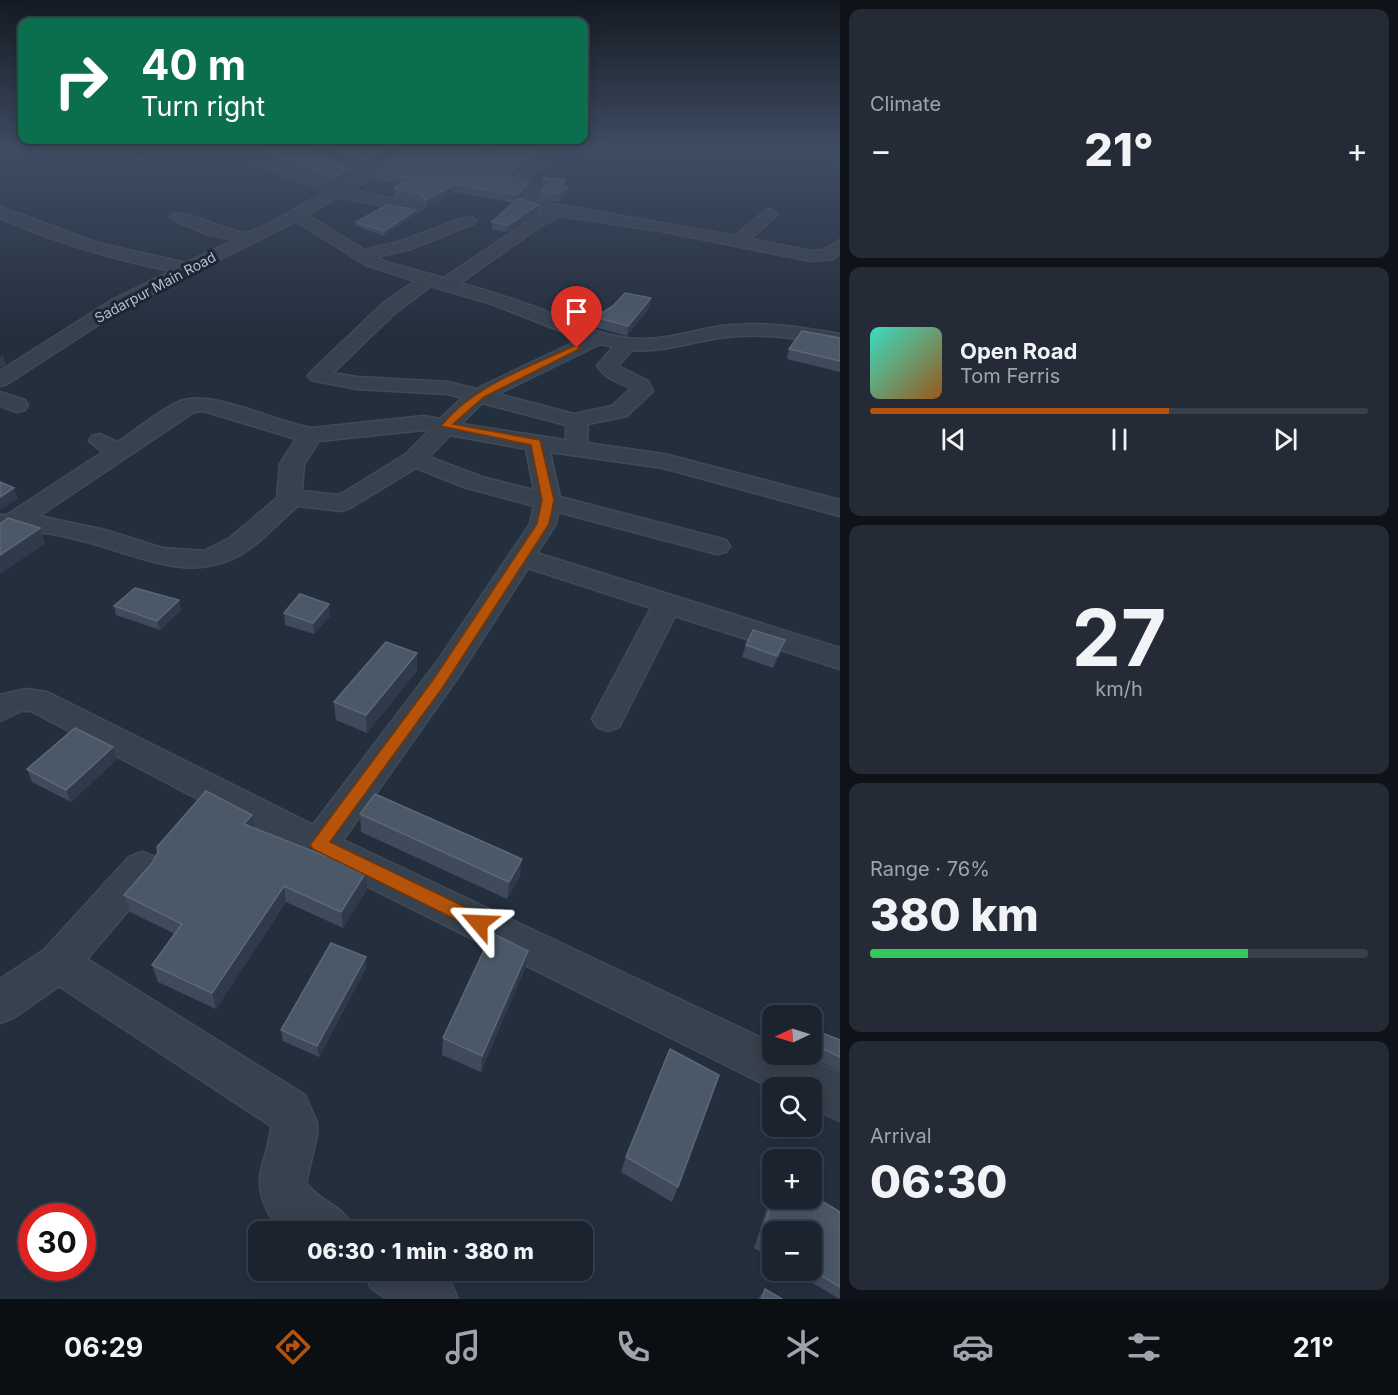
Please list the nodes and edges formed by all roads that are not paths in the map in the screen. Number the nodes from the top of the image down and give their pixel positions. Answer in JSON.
{"nodes":[{"id":1,"x":305,"y":210,"type":"edge"},
{"id":2,"x":556,"y":210,"type":"edge"},
{"id":3,"x":562,"y":211,"type":"junction"},
{"id":4,"x":0,"y":212,"type":"edge"},
{"id":5,"x":770,"y":214,"type":"dead end"},
{"id":6,"x":296,"y":215,"type":"junction"},
{"id":7,"x":178,"y":217,"type":"dead end"},
{"id":8,"x":468,"y":221,"type":"dead end"},
{"id":9,"x":248,"y":238,"type":"junction"},
{"id":10,"x":737,"y":242,"type":"junction"},
{"id":11,"x":840,"y":245,"type":"edge"},
{"id":12,"x":362,"y":256,"type":"junction"},
{"id":13,"x":188,"y":269,"type":"junction"},
{"id":14,"x":429,"y":279,"type":"junction"},
{"id":15,"x":447,"y":284,"type":"junction"},
{"id":16,"x":598,"y":338,"type":"junction"},
{"id":17,"x":840,"y":340,"type":"edge"},
{"id":18,"x":627,"y":344,"type":"junction"},
{"id":19,"x":0,"y":380,"type":"edge"},
{"id":20,"x":480,"y":395,"type":"junction"},
{"id":21,"x":577,"y":422,"type":"junction"},
{"id":22,"x":446,"y":426,"type":"junction"},
{"id":23,"x":312,"y":435,"type":"junction"},
{"id":24,"x":536,"y":442,"type":"junction"},
{"id":25,"x":578,"y":447,"type":"junction"},
{"id":26,"x":414,"y":459,"type":"junction"},
{"id":27,"x":290,"y":500,"type":"junction"},
{"id":28,"x":548,"y":500,"type":"junction"},
{"id":29,"x":840,"y":508,"type":"edge"},
{"id":30,"x":7,"y":522,"type":"edge"},
{"id":31,"x":717,"y":546,"type":"dead end"},
{"id":32,"x":521,"y":557,"type":"junction"},
{"id":33,"x":667,"y":604,"type":"junction"},
{"id":34,"x":840,"y":659,"type":"edge"},
{"id":35,"x":0,"y":710,"type":"edge"},
{"id":36,"x":608,"y":719,"type":"dead end"},
{"id":37,"x":319,"y":845,"type":"junction"},
{"id":38,"x":142,"y":868,"type":"dead end"},
{"id":39,"x":58,"y":963,"type":"junction"},
{"id":40,"x":0,"y":1003,"type":"edge"},
{"id":41,"x":840,"y":1098,"type":"edge"},
{"id":42,"x":314,"y":1221,"type":"edge"},
{"id":43,"x":405,"y":1281,"type":"edge"},
{"id":44,"x":432,"y":1299,"type":"edge"}],
"edges":[{"from":1,"to":6,"type":"street","name":"Sadarpur Main Road"},
{"from":2,"to":3,"type":"street"},
{"from":3,"to":10,"type":"street"},
{"from":3,"to":15,"type":"street"},
{"from":4,"to":13,"type":"street"},
{"from":5,"to":10,"type":"street"},
{"from":6,"to":9,"type":"street","name":"Sadarpur Main Road"},
{"from":6,"to":12,"type":"street"},
{"from":7,"to":9,"type":"street"},
{"from":8,"to":12,"type":"street"},
{"from":9,"to":13,"type":"street","name":"Sadarpur Main Road"},
{"from":10,"to":11,"type":"street"},
{"from":12,"to":14,"type":"street"},
{"from":13,"to":19,"type":"street","name":"Sadarpur Main Road"},
{"from":14,"to":15,"type":"street"},
{"from":14,"to":20,"type":"street"},
{"from":15,"to":16,"type":"street"},
{"from":16,"to":18,"type":"street"},
{"from":16,"to":20,"type":"street"},
{"from":17,"to":18,"type":"street"},
{"from":18,"to":21,"type":"street"},
{"from":20,"to":21,"type":"street"},
{"from":20,"to":22,"type":"street"},
{"from":21,"to":25,"type":"street"},
{"from":22,"to":23,"type":"street"},
{"from":22,"to":24,"type":"street"},
{"from":22,"to":26,"type":"street"},
{"from":23,"to":27,"type":"street"},
{"from":23,"to":30,"type":"street"},
{"from":24,"to":25,"type":"street"},
{"from":24,"to":28,"type":"street"},
{"from":25,"to":29,"type":"street"},
{"from":26,"to":27,"type":"street"},
{"from":26,"to":28,"type":"street"},
{"from":27,"to":30,"type":"street"},
{"from":28,"to":31,"type":"street"},
{"from":28,"to":32,"type":"street"},
{"from":32,"to":33,"type":"street"},
{"from":32,"to":37,"type":"street"},
{"from":33,"to":34,"type":"street"},
{"from":33,"to":36,"type":"street"},
{"from":35,"to":37,"type":"street"},
{"from":37,"to":41,"type":"street"},
{"from":38,"to":39,"type":"street"},
{"from":39,"to":40,"type":"street"},
{"from":39,"to":42,"type":"street"},
{"from":43,"to":44,"type":"street"}]}
